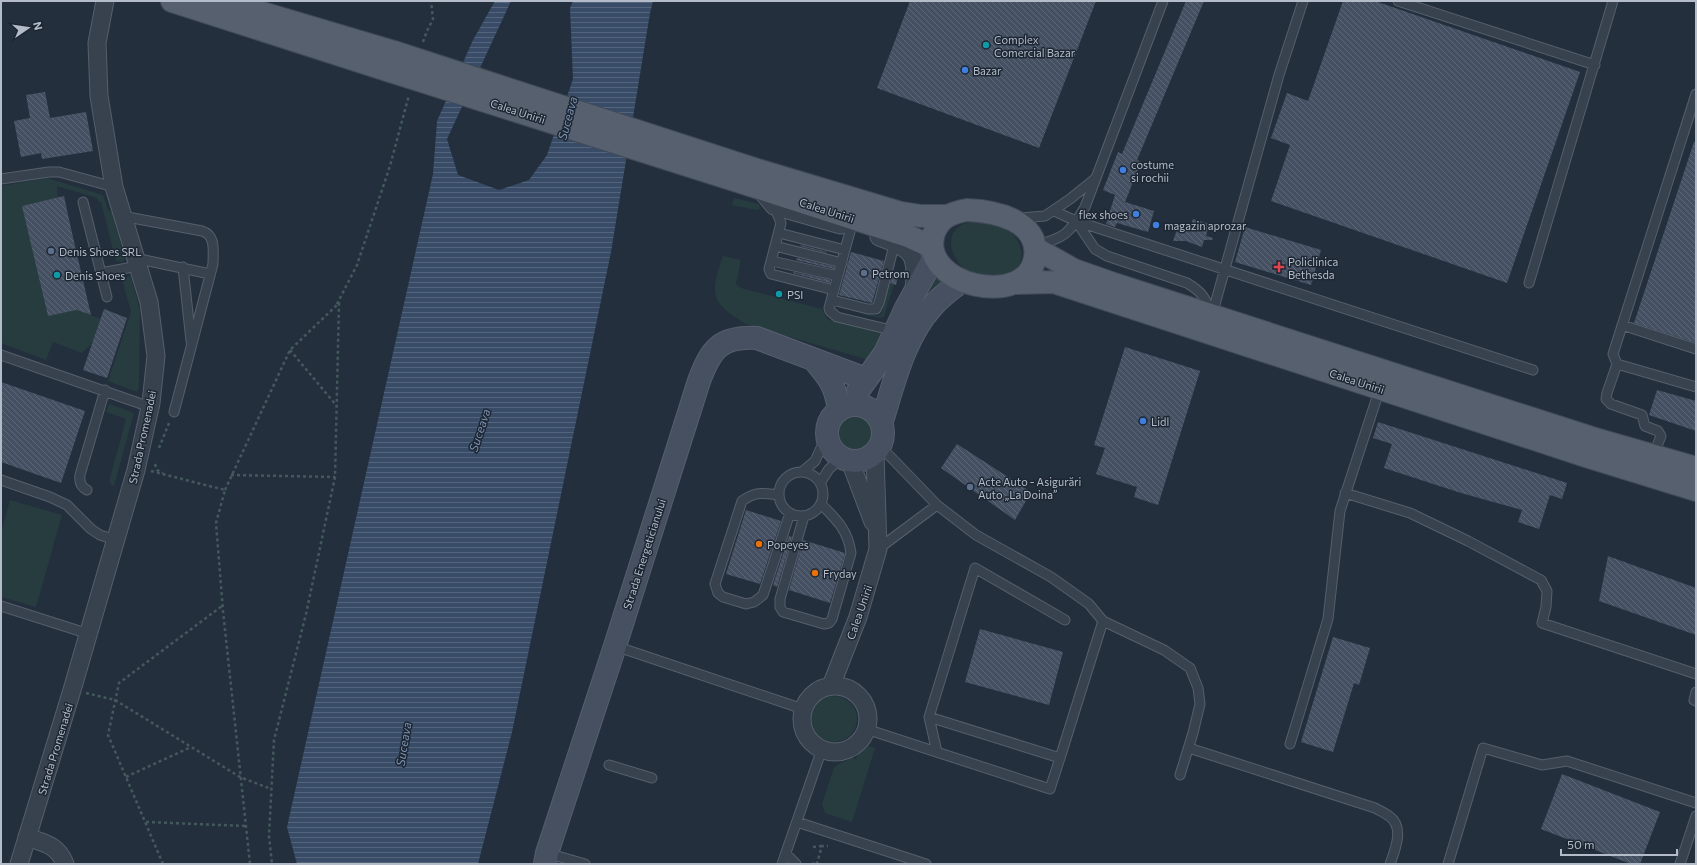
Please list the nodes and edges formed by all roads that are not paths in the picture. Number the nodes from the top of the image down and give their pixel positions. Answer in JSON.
{"nodes":[{"id":1,"x":105,"y":1,"type":"edge"},
{"id":2,"x":172,"y":1,"type":"edge"},
{"id":3,"x":222,"y":1,"type":"edge"},
{"id":4,"x":1163,"y":1,"type":"edge"},
{"id":5,"x":1303,"y":1,"type":"edge"},
{"id":6,"x":1398,"y":1,"type":"edge"},
{"id":7,"x":1612,"y":1,"type":"edge"},
{"id":8,"x":390,"y":61,"type":"junction"},
{"id":9,"x":1595,"y":65,"type":"junction"},
{"id":10,"x":1696,"y":94,"type":"edge"},
{"id":11,"x":1097,"y":177,"type":"junction"},
{"id":12,"x":1,"y":179,"type":"edge"},
{"id":13,"x":754,"y":181,"type":"junction"},
{"id":14,"x":114,"y":187,"type":"junction"},
{"id":15,"x":83,"y":202,"type":"dead end"},
{"id":16,"x":774,"y":206,"type":"junction"},
{"id":17,"x":1054,"y":211,"type":"junction"},
{"id":18,"x":122,"y":216,"type":"junction"},
{"id":19,"x":946,"y":216,"type":"junction"},
{"id":20,"x":1012,"y":218,"type":"junction"},
{"id":21,"x":1076,"y":221,"type":"junction"},
{"id":22,"x":851,"y":228,"type":"junction"},
{"id":23,"x":779,"y":233,"type":"junction"},
{"id":24,"x":895,"y":242,"type":"junction"},
{"id":25,"x":775,"y":246,"type":"junction"},
{"id":26,"x":1034,"y":246,"type":"junction"},
{"id":27,"x":845,"y":250,"type":"junction"},
{"id":28,"x":933,"y":252,"type":"junction"},
{"id":29,"x":772,"y":261,"type":"junction"},
{"id":30,"x":136,"y":262,"type":"junction"},
{"id":31,"x":842,"y":263,"type":"junction"},
{"id":32,"x":183,"y":267,"type":"junction"},
{"id":33,"x":1224,"y":269,"type":"junction"},
{"id":34,"x":101,"y":273,"type":"junction"},
{"id":35,"x":210,"y":274,"type":"junction"},
{"id":36,"x":838,"y":276,"type":"junction"},
{"id":37,"x":962,"y":281,"type":"junction"},
{"id":38,"x":1016,"y":282,"type":"junction"},
{"id":39,"x":1529,"y":283,"type":"dead end"},
{"id":40,"x":834,"y":290,"type":"junction"},
{"id":41,"x":914,"y":294,"type":"junction"},
{"id":42,"x":107,"y":297,"type":"dead end"},
{"id":43,"x":832,"y":300,"type":"junction"},
{"id":44,"x":1212,"y":315,"type":"junction"},
{"id":45,"x":1622,"y":325,"type":"junction"},
{"id":46,"x":895,"y":331,"type":"junction"},
{"id":47,"x":191,"y":347,"type":"junction"},
{"id":48,"x":1696,"y":349,"type":"edge"},
{"id":49,"x":1,"y":355,"type":"edge"},
{"id":50,"x":815,"y":361,"type":"junction"},
{"id":51,"x":1617,"y":364,"type":"junction"},
{"id":52,"x":1534,"y":370,"type":"dead end"},
{"id":53,"x":866,"y":379,"type":"junction"},
{"id":54,"x":1696,"y":387,"type":"edge"},
{"id":55,"x":1380,"y":388,"type":"junction"},
{"id":56,"x":105,"y":390,"type":"junction"},
{"id":57,"x":150,"y":407,"type":"junction"},
{"id":58,"x":844,"y":407,"type":"junction"},
{"id":59,"x":174,"y":412,"type":"road end"},
{"id":60,"x":882,"y":421,"type":"junction"},
{"id":61,"x":827,"y":435,"type":"junction"},
{"id":62,"x":878,"y":450,"type":"junction"},
{"id":63,"x":1653,"y":456,"type":"junction"},
{"id":64,"x":846,"y":459,"type":"junction"},
{"id":65,"x":1696,"y":468,"type":"edge"},
{"id":66,"x":802,"y":472,"type":"junction"},
{"id":67,"x":1,"y":480,"type":"edge"},
{"id":68,"x":820,"y":483,"type":"junction"},
{"id":69,"x":87,"y":490,"type":"dead end"},
{"id":70,"x":1696,"y":490,"type":"edge"},
{"id":71,"x":1345,"y":493,"type":"junction"},
{"id":72,"x":779,"y":495,"type":"junction"},
{"id":73,"x":821,"y":504,"type":"junction"},
{"id":74,"x":937,"y":505,"type":"junction"},
{"id":75,"x":790,"y":513,"type":"junction"},
{"id":76,"x":804,"y":516,"type":"junction"},
{"id":77,"x":116,"y":540,"type":"junction"},
{"id":78,"x":878,"y":542,"type":"junction"},
{"id":79,"x":1,"y":606,"type":"edge"},
{"id":80,"x":1065,"y":620,"type":"dead end"},
{"id":81,"x":1103,"y":621,"type":"junction"},
{"id":82,"x":89,"y":634,"type":"junction"},
{"id":83,"x":615,"y":646,"type":"junction"},
{"id":84,"x":1696,"y":674,"type":"edge"},
{"id":85,"x":831,"y":686,"type":"junction"},
{"id":86,"x":1696,"y":692,"type":"edge"},
{"id":87,"x":1696,"y":701,"type":"edge"},
{"id":88,"x":803,"y":709,"type":"junction"},
{"id":89,"x":929,"y":717,"type":"junction"},
{"id":90,"x":866,"y":729,"type":"junction"},
{"id":91,"x":1290,"y":744,"type":"dead end"},
{"id":92,"x":1189,"y":748,"type":"junction"},
{"id":93,"x":822,"y":749,"type":"junction"},
{"id":94,"x":937,"y":752,"type":"junction"},
{"id":95,"x":1060,"y":758,"type":"junction"},
{"id":96,"x":609,"y":765,"type":"dead end"},
{"id":97,"x":1180,"y":775,"type":"dead end"},
{"id":98,"x":652,"y":778,"type":"dead end"},
{"id":99,"x":1696,"y":803,"type":"edge"},
{"id":100,"x":1696,"y":816,"type":"edge"},
{"id":101,"x":797,"y":822,"type":"junction"},
{"id":102,"x":27,"y":837,"type":"junction"},
{"id":103,"x":786,"y":854,"type":"junction"},
{"id":104,"x":546,"y":858,"type":"edge"},
{"id":105,"x":19,"y":864,"type":"edge"},
{"id":106,"x":65,"y":864,"type":"edge"},
{"id":107,"x":585,"y":864,"type":"edge"},
{"id":108,"x":782,"y":864,"type":"edge"},
{"id":109,"x":796,"y":864,"type":"edge"},
{"id":110,"x":926,"y":864,"type":"edge"},
{"id":111,"x":1390,"y":864,"type":"edge"},
{"id":112,"x":1448,"y":864,"type":"edge"},
{"id":113,"x":1680,"y":864,"type":"edge"}],
"edges":[{"from":1,"to":14,"type":"street","name":"Strada Promenadei"},
{"from":2,"to":8,"type":"main road","name":"Calea Unirii"},
{"from":3,"to":8,"type":"main road","name":"Calea Unirii"},
{"from":4,"to":11,"type":"lane"},
{"from":5,"to":33,"type":"lane"},
{"from":6,"to":9,"type":"lane"},
{"from":7,"to":9,"type":"lane"},
{"from":8,"to":13,"type":"main road","name":"Calea Unirii","bridge":true},
{"from":9,"to":39,"type":"lane"},
{"from":10,"to":45,"type":"lane"},
{"from":11,"to":17,"type":"lane"},
{"from":11,"to":21,"type":"lane"},
{"from":12,"to":14,"type":"lane"},
{"from":13,"to":16,"type":"street"},
{"from":13,"to":19,"type":"main road","name":"Calea Unirii"},
{"from":13,"to":28,"type":"main road","name":"Calea Unirii"},
{"from":14,"to":18,"type":"street","name":"Strada Promenadei"},
{"from":15,"to":34,"type":"lane"},
{"from":16,"to":22,"type":"street"},
{"from":16,"to":23,"type":"lane"},
{"from":17,"to":20,"type":"lane"},
{"from":17,"to":21,"type":"lane"},
{"from":18,"to":30,"type":"street","name":"Strada Promenadei"},
{"from":18,"to":35,"type":"lane"},
{"from":19,"to":20,"type":"main road"},
{"from":19,"to":28,"type":"main road"},
{"from":20,"to":26,"type":"main road"},
{"from":21,"to":26,"type":"lane"},
{"from":21,"to":33,"type":"lane"},
{"from":21,"to":44,"type":"lane"},
{"from":22,"to":24,"type":"street"},
{"from":22,"to":27,"type":"lane"},
{"from":23,"to":25,"type":"lane"},
{"from":23,"to":27,"type":"lane"},
{"from":24,"to":41,"type":"street"},
{"from":24,"to":43,"type":"lane"},
{"from":25,"to":29,"type":"lane"},
{"from":25,"to":31,"type":"lane"},
{"from":26,"to":38,"type":"main road"},
{"from":26,"to":44,"type":"main road","name":"Calea Unirii"},
{"from":27,"to":31,"type":"lane"},
{"from":28,"to":37,"type":"main road"},
{"from":28,"to":41,"type":"street"},
{"from":29,"to":36,"type":"lane"},
{"from":29,"to":40,"type":"lane"},
{"from":30,"to":32,"type":"lane"},
{"from":30,"to":34,"type":"lane"},
{"from":30,"to":57,"type":"street","name":"Strada Promenadei"},
{"from":31,"to":36,"type":"lane"},
{"from":32,"to":35,"type":"lane"},
{"from":32,"to":47,"type":"lane"},
{"from":33,"to":44,"type":"lane"},
{"from":33,"to":52,"type":"lane"},
{"from":34,"to":42,"type":"lane"},
{"from":35,"to":47,"type":"lane"},
{"from":36,"to":40,"type":"lane"},
{"from":37,"to":38,"type":"main road"},
{"from":37,"to":60,"type":"street"},
{"from":38,"to":55,"type":"main road","name":"Calea Unirii"},
{"from":40,"to":43,"type":"lane"},
{"from":41,"to":46,"type":"street"},
{"from":43,"to":46,"type":"lane"},
{"from":44,"to":63,"type":"main road","name":"Calea Unirii"},
{"from":45,"to":48,"type":"lane"},
{"from":45,"to":51,"type":"lane"},
{"from":46,"to":53,"type":"street"},
{"from":47,"to":59,"type":"lane"},
{"from":49,"to":56,"type":"lane"},
{"from":50,"to":53,"type":"street","name":"Strada Energeticianului"},
{"from":50,"to":58,"type":"street","name":"Strada Energeticianului"},
{"from":50,"to":83,"type":"street","name":"Strada Energeticianului"},
{"from":51,"to":54,"type":"lane"},
{"from":51,"to":63,"type":"lane"},
{"from":53,"to":58,"type":"street"},
{"from":55,"to":70,"type":"main road","name":"Calea Unirii"},
{"from":55,"to":71,"type":"lane"},
{"from":56,"to":57,"type":"lane"},
{"from":56,"to":69,"type":"lane"},
{"from":57,"to":77,"type":"street","name":"Strada Promenadei"},
{"from":58,"to":60,"type":"street"},
{"from":58,"to":61,"type":"street"},
{"from":60,"to":62,"type":"street"},
{"from":61,"to":64,"type":"street"},
{"from":61,"to":66,"type":"lane"},
{"from":62,"to":64,"type":"street"},
{"from":62,"to":74,"type":"lane"},
{"from":62,"to":78,"type":"street","name":"Calea Unirii"},
{"from":63,"to":65,"type":"main road","name":"Calea Unirii"},
{"from":64,"to":68,"type":"lane"},
{"from":64,"to":78,"type":"street"},
{"from":66,"to":68,"type":"lane"},
{"from":66,"to":72,"type":"lane"},
{"from":67,"to":77,"type":"lane"},
{"from":68,"to":73,"type":"lane"},
{"from":71,"to":84,"type":"lane"},
{"from":71,"to":91,"type":"lane"},
{"from":72,"to":75,"type":"lane"},
{"from":72,"to":75,"type":"lane"},
{"from":73,"to":76,"type":"lane"},
{"from":73,"to":76,"type":"lane"},
{"from":74,"to":78,"type":"lane"},
{"from":74,"to":81,"type":"lane"},
{"from":75,"to":76,"type":"lane"},
{"from":77,"to":82,"type":"street","name":"Strada Promenadei"},
{"from":78,"to":85,"type":"street","name":"Calea Unirii"},
{"from":79,"to":82,"type":"lane"},
{"from":80,"to":89,"type":"lane"},
{"from":81,"to":92,"type":"lane"},
{"from":81,"to":95,"type":"lane"},
{"from":82,"to":102,"type":"street","name":"Strada Promenadei"},
{"from":83,"to":88,"type":"lane"},
{"from":83,"to":104,"type":"street","name":"Strada Energeticianului"},
{"from":85,"to":88,"type":"street"},
{"from":85,"to":90,"type":"street"},
{"from":86,"to":87,"type":"lane"},
{"from":88,"to":93,"type":"street"},
{"from":89,"to":94,"type":"lane"},
{"from":89,"to":95,"type":"lane"},
{"from":90,"to":93,"type":"street"},
{"from":90,"to":94,"type":"lane"},
{"from":92,"to":97,"type":"lane"},
{"from":92,"to":111,"type":"lane"},
{"from":93,"to":101,"type":"lane"},
{"from":94,"to":95,"type":"lane"},
{"from":96,"to":98,"type":"lane"},
{"from":99,"to":112,"type":"lane"},
{"from":100,"to":113,"type":"lane"},
{"from":101,"to":103,"type":"lane"},
{"from":101,"to":110,"type":"lane"},
{"from":102,"to":105,"type":"street","name":"Strada Promenadei"},
{"from":102,"to":106,"type":"street"},
{"from":103,"to":108,"type":"lane"},
{"from":103,"to":109,"type":"lane"},
{"from":104,"to":107,"type":"lane"}]}
